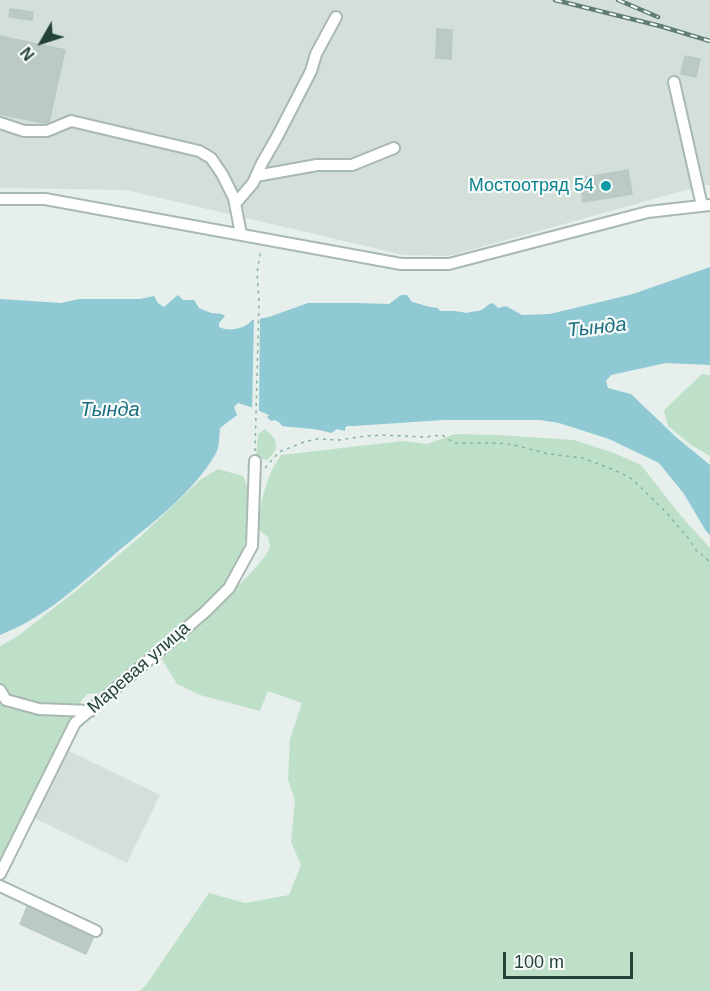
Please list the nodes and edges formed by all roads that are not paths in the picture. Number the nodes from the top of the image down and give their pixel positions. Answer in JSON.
{"nodes":[{"id":1,"x":336,"y":17,"type":"dead end"},
{"id":2,"x":674,"y":82,"type":"dead end"},
{"id":3,"x":0,"y":123,"type":"edge"},
{"id":4,"x":394,"y":148,"type":"dead end"},
{"id":5,"x":256,"y":176,"type":"junction"},
{"id":6,"x":0,"y":199,"type":"edge"},
{"id":7,"x":235,"y":204,"type":"junction"},
{"id":8,"x":706,"y":205,"type":"edge"},
{"id":9,"x":241,"y":234,"type":"junction"},
{"id":10,"x":255,"y":461,"type":"road end"},
{"id":11,"x":0,"y":690,"type":"edge"},
{"id":12,"x":90,"y":711,"type":"junction"},
{"id":13,"x":0,"y":874,"type":"edge"},
{"id":14,"x":0,"y":886,"type":"edge"},
{"id":15,"x":96,"y":931,"type":"dead end"}],
"edges":[{"from":1,"to":5,"type":"street"},
{"from":2,"to":8,"type":"street"},
{"from":3,"to":7,"type":"street"},
{"from":4,"to":5,"type":"street"},
{"from":5,"to":7,"type":"street"},
{"from":6,"to":9,"type":"street"},
{"from":7,"to":9,"type":"street"},
{"from":8,"to":9,"type":"street"},
{"from":10,"to":12,"type":"street","name":"Маревая улица"},
{"from":11,"to":12,"type":"street"},
{"from":12,"to":13,"type":"street","name":"Маревая улица"},
{"from":14,"to":15,"type":"street"}]}
